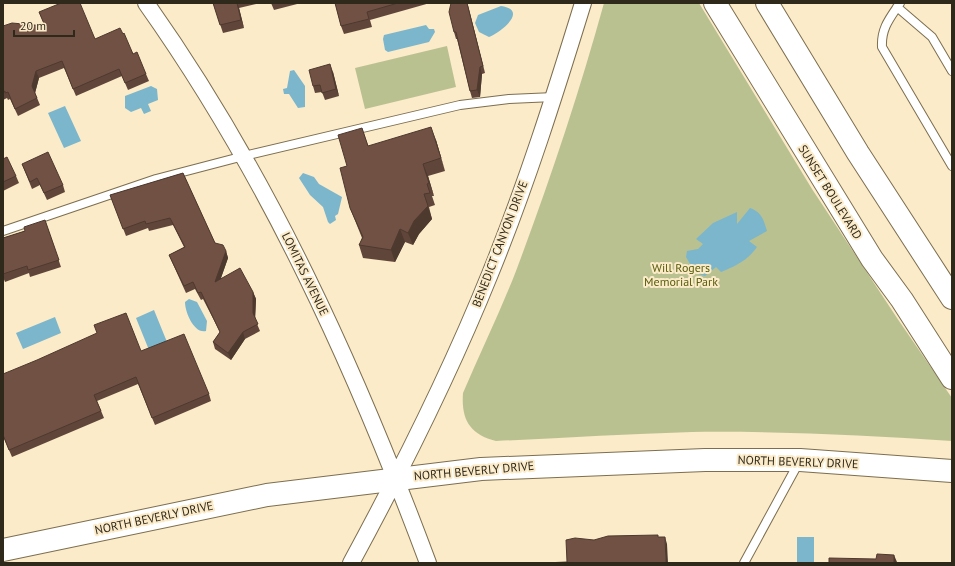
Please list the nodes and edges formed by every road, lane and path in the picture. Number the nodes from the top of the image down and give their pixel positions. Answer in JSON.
{"nodes":[{"id":1,"x":146,"y":3,"type":"edge"},
{"id":2,"x":583,"y":3,"type":"edge"},
{"id":3,"x":714,"y":3,"type":"edge"},
{"id":4,"x":767,"y":3,"type":"edge"},
{"id":5,"x":899,"y":5,"type":"edge"},
{"id":6,"x":952,"y":71,"type":"edge"},
{"id":7,"x":554,"y":97,"type":"junction"},
{"id":8,"x":244,"y":156,"type":"junction"},
{"id":9,"x":952,"y":166,"type":"edge"},
{"id":10,"x":3,"y":231,"type":"edge"},
{"id":11,"x":952,"y":298,"type":"edge"},
{"id":12,"x":952,"y":378,"type":"edge"},
{"id":13,"x":800,"y":460,"type":"junction"},
{"id":14,"x":952,"y":471,"type":"edge"},
{"id":15,"x":396,"y":478,"type":"junction"},
{"id":16,"x":3,"y":550,"type":"edge"},
{"id":17,"x":351,"y":563,"type":"edge"},
{"id":18,"x":428,"y":563,"type":"edge"},
{"id":19,"x":744,"y":563,"type":"edge"}],
"edges":[{"from":1,"to":8,"type":"street","name":"LOMITAS AVENUE"},
{"from":2,"to":7,"type":"street","name":"BENEDICT CANYON DRIVE"},
{"from":3,"to":12,"type":"street","name":"SUNSET BOULEVARD"},
{"from":4,"to":11,"type":"street"},
{"from":5,"to":6,"type":"lane"},
{"from":5,"to":9,"type":"lane"},
{"from":7,"to":8,"type":"lane"},
{"from":7,"to":15,"type":"street","name":"BENEDICT CANYON DRIVE"},
{"from":8,"to":10,"type":"lane"},
{"from":8,"to":15,"type":"street","name":"LOMITAS AVENUE"},
{"from":13,"to":14,"type":"street","name":"NORTH BEVERLY DRIVE"},
{"from":13,"to":15,"type":"street","name":"NORTH BEVERLY DRIVE"},
{"from":13,"to":19,"type":"lane"},
{"from":15,"to":16,"type":"street","name":"NORTH BEVERLY DRIVE"},
{"from":15,"to":17,"type":"street","name":"BENEDICT CANYON DRIVE"},
{"from":15,"to":18,"type":"street","name":"LOMITAS AVENUE"}]}
